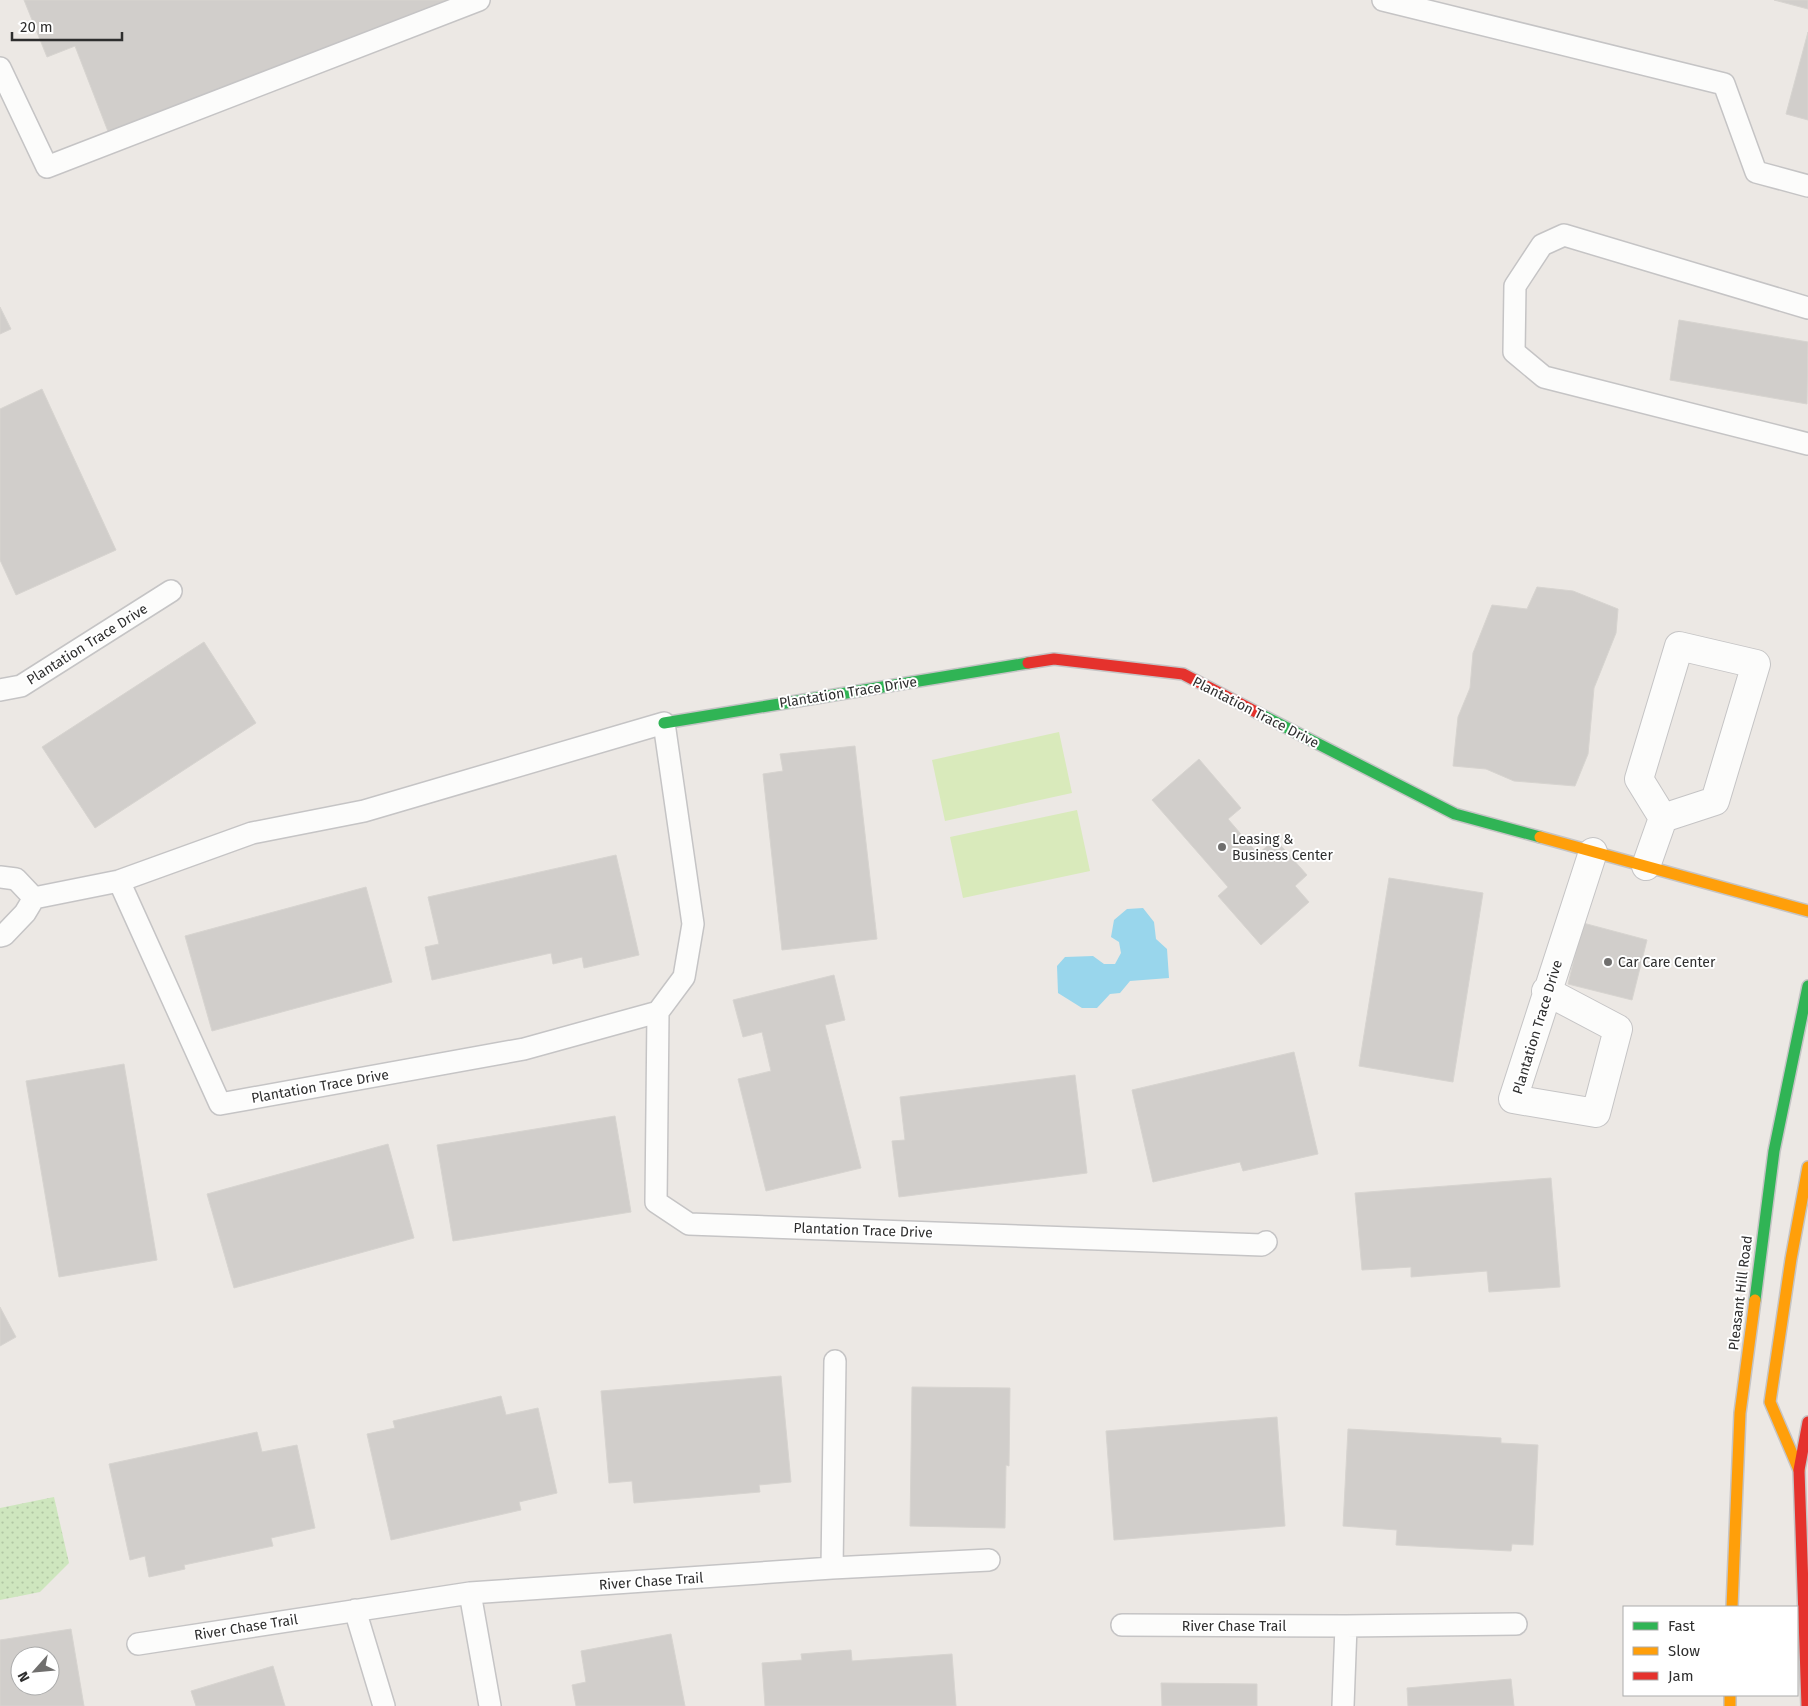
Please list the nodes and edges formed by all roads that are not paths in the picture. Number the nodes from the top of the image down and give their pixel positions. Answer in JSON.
{"nodes":[{"id":1,"x":479,"y":0,"type":"edge"},
{"id":2,"x":1383,"y":0,"type":"edge"},
{"id":3,"x":0,"y":68,"type":"edge"},
{"id":4,"x":1808,"y":186,"type":"edge"},
{"id":5,"x":1808,"y":308,"type":"edge"},
{"id":6,"x":1808,"y":444,"type":"edge"},
{"id":7,"x":171,"y":590,"type":"dead end"},
{"id":8,"x":0,"y":690,"type":"edge"},
{"id":9,"x":664,"y":723,"type":"junction"},
{"id":10,"x":1663,"y":818,"type":"junction"},
{"id":11,"x":1593,"y":852,"type":"junction"},
{"id":12,"x":1646,"y":866,"type":"junction"},
{"id":13,"x":0,"y":877,"type":"edge"},
{"id":14,"x":119,"y":880,"type":"junction"},
{"id":15,"x":34,"y":898,"type":"junction"},
{"id":16,"x":1808,"y":911,"type":"edge"},
{"id":17,"x":0,"y":936,"type":"edge"},
{"id":18,"x":1808,"y":986,"type":"edge"},
{"id":19,"x":1546,"y":991,"type":"junction"},
{"id":20,"x":658,"y":1012,"type":"junction"},
{"id":21,"x":1808,"y":1167,"type":"edge"},
{"id":22,"x":1266,"y":1242,"type":"dead end"},
{"id":23,"x":835,"y":1361,"type":"dead end"},
{"id":24,"x":1808,"y":1422,"type":"edge"},
{"id":25,"x":1799,"y":1470,"type":"junction"},
{"id":26,"x":989,"y":1560,"type":"dead end"},
{"id":27,"x":832,"y":1568,"type":"junction"},
{"id":28,"x":470,"y":1593,"type":"junction"},
{"id":29,"x":1732,"y":1606,"type":"edge"},
{"id":30,"x":355,"y":1610,"type":"junction"},
{"id":31,"x":1516,"y":1624,"type":"dead end"},
{"id":32,"x":1122,"y":1625,"type":"dead end"},
{"id":33,"x":1346,"y":1626,"type":"junction"},
{"id":34,"x":138,"y":1644,"type":"dead end"},
{"id":35,"x":384,"y":1706,"type":"edge"},
{"id":36,"x":490,"y":1706,"type":"edge"},
{"id":37,"x":1343,"y":1706,"type":"edge"},
{"id":38,"x":1807,"y":1706,"type":"edge"}],
"edges":[{"from":1,"to":3,"type":"lane"},
{"from":2,"to":4,"type":"lane"},
{"from":5,"to":6,"type":"lane"},
{"from":7,"to":8,"type":"lane","name":"Plantation Trace Drive"},
{"from":9,"to":11,"type":"main road","name":"Plantation Trace Drive"},
{"from":9,"to":14,"type":"lane","name":"Plantation Trace Drive"},
{"from":9,"to":20,"type":"lane"},
{"from":10,"to":10,"type":"street"},
{"from":10,"to":12,"type":"street"},
{"from":11,"to":12,"type":"main road","name":"Plantation Trace Drive"},
{"from":11,"to":19,"type":"street","name":"Plantation Trace Drive"},
{"from":12,"to":16,"type":"main road","name":"Plantation Trace Drive"},
{"from":13,"to":15,"type":"lane"},
{"from":14,"to":15,"type":"lane","name":"Plantation Trace Drive"},
{"from":14,"to":20,"type":"lane","name":"Plantation Trace Drive"},
{"from":15,"to":17,"type":"lane"},
{"from":18,"to":29,"type":"main road","name":"Pleasant Hill Road"},
{"from":19,"to":19,"type":"street","name":"Plantation Trace Drive"},
{"from":20,"to":22,"type":"lane","name":"Plantation Trace Drive"},
{"from":21,"to":25,"type":"main road"},
{"from":23,"to":27,"type":"lane"},
{"from":24,"to":25,"type":"main road"},
{"from":25,"to":38,"type":"main road"},
{"from":26,"to":27,"type":"lane","name":"River Chase Trail"},
{"from":27,"to":28,"type":"lane","name":"River Chase Trail"},
{"from":28,"to":30,"type":"lane","name":"River Chase Trail"},
{"from":28,"to":36,"type":"lane"},
{"from":30,"to":34,"type":"lane","name":"River Chase Trail"},
{"from":30,"to":35,"type":"lane"},
{"from":31,"to":33,"type":"lane","name":"River Chase Trail"},
{"from":32,"to":33,"type":"lane","name":"River Chase Trail"},
{"from":33,"to":37,"type":"lane"}]}
